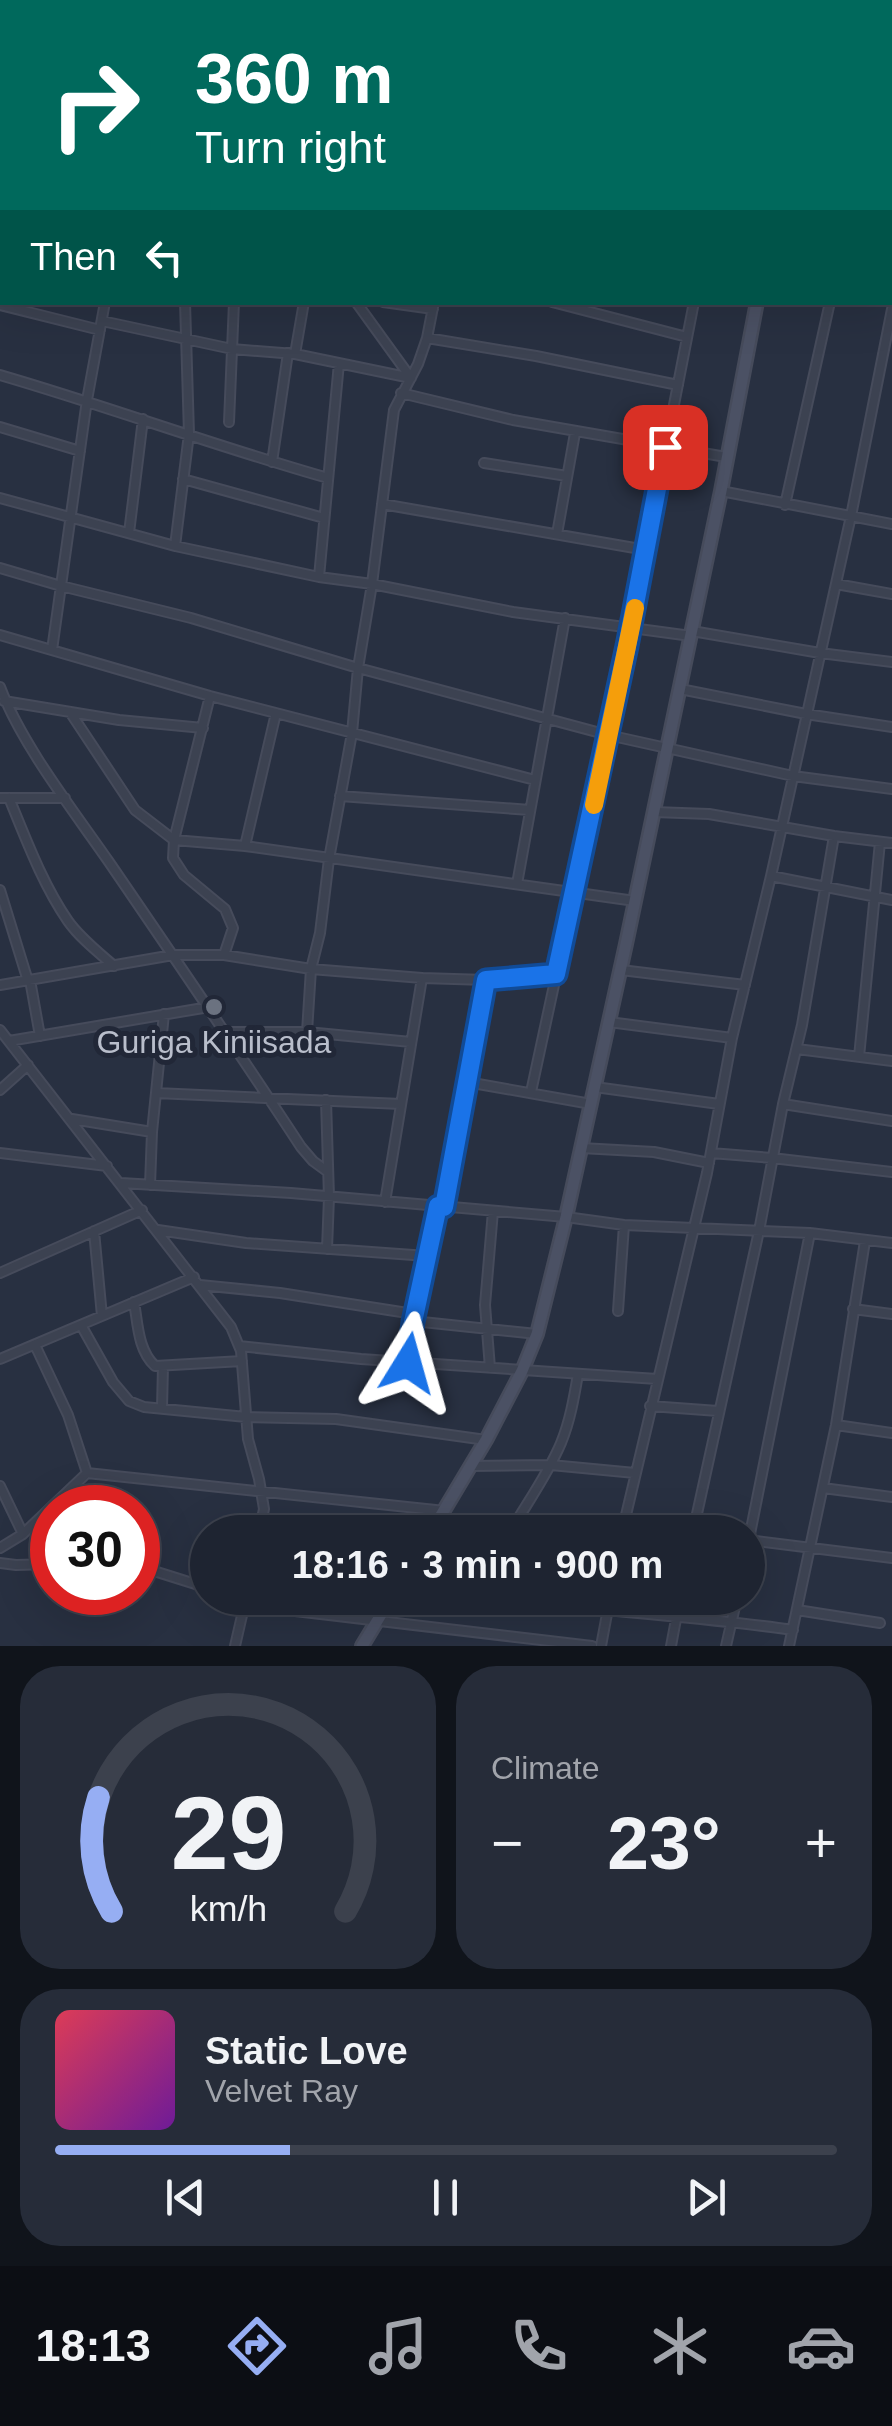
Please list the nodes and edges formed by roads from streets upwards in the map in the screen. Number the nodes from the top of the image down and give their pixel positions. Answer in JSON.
{"nodes":[{"id":1,"x":5,"y":305,"type":"edge"},
{"id":2,"x":104,"y":305,"type":"edge"},
{"id":3,"x":185,"y":305,"type":"edge"},
{"id":4,"x":234,"y":305,"type":"edge"},
{"id":5,"x":303,"y":305,"type":"edge"},
{"id":6,"x":358,"y":305,"type":"edge"},
{"id":7,"x":564,"y":305,"type":"edge"},
{"id":8,"x":693,"y":305,"type":"edge"},
{"id":9,"x":756,"y":305,"type":"edge"},
{"id":10,"x":829,"y":305,"type":"edge"},
{"id":11,"x":434,"y":306,"type":"edge"},
{"id":12,"x":892,"y":307,"type":"edge"},
{"id":13,"x":101,"y":325,"type":"junction"},
{"id":14,"x":687,"y":336,"type":"junction"},
{"id":15,"x":428,"y":338,"type":"junction"},
{"id":16,"x":188,"y":339,"type":"junction"},
{"id":17,"x":888,"y":347,"type":"edge"},
{"id":18,"x":232,"y":349,"type":"junction"},
{"id":19,"x":292,"y":354,"type":"junction"},
{"id":20,"x":339,"y":363,"type":"junction"},
{"id":21,"x":0,"y":375,"type":"edge"},
{"id":22,"x":411,"y":378,"type":"junction"},
{"id":23,"x":678,"y":385,"type":"junction"},
{"id":24,"x":401,"y":393,"type":"junction"},
{"id":25,"x":86,"y":400,"type":"junction"},
{"id":26,"x":142,"y":419,"type":"junction"},
{"id":27,"x":228,"y":422,"type":"dead end"},
{"id":28,"x":0,"y":427,"type":"edge"},
{"id":29,"x":575,"y":432,"type":"junction"},
{"id":30,"x":189,"y":434,"type":"junction"},
{"id":31,"x":665,"y":447,"type":"junction"},
{"id":32,"x":80,"y":451,"type":"junction"},
{"id":33,"x":726,"y":458,"type":"junction"},
{"id":34,"x":272,"y":462,"type":"junction"},
{"id":35,"x":484,"y":462,"type":"dead end"},
{"id":36,"x":567,"y":476,"type":"junction"},
{"id":37,"x":328,"y":478,"type":"junction"},
{"id":38,"x":183,"y":480,"type":"junction"},
{"id":39,"x":720,"y":492,"type":"junction"},
{"id":40,"x":0,"y":498,"type":"edge"},
{"id":41,"x":382,"y":504,"type":"junction"},
{"id":42,"x":785,"y":505,"type":"junction"},
{"id":43,"x":851,"y":516,"type":"junction"},
{"id":44,"x":71,"y":517,"type":"junction"},
{"id":45,"x":324,"y":518,"type":"junction"},
{"id":46,"x":892,"y":524,"type":"edge"},
{"id":47,"x":130,"y":534,"type":"junction"},
{"id":48,"x":557,"y":534,"type":"junction"},
{"id":49,"x":175,"y":546,"type":"junction"},
{"id":50,"x":646,"y":550,"type":"junction"},
{"id":51,"x":0,"y":568,"type":"edge"},
{"id":52,"x":318,"y":577,"type":"junction"},
{"id":53,"x":372,"y":584,"type":"junction"},
{"id":54,"x":836,"y":584,"type":"junction"},
{"id":55,"x":61,"y":586,"type":"junction"},
{"id":56,"x":892,"y":594,"type":"edge"},
{"id":57,"x":565,"y":618,"type":"junction"},
{"id":58,"x":631,"y":627,"type":"junction"},
{"id":59,"x":691,"y":633,"type":"junction"},
{"id":60,"x":0,"y":635,"type":"edge"},
{"id":61,"x":52,"y":650,"type":"junction"},
{"id":62,"x":820,"y":653,"type":"junction"},
{"id":63,"x":892,"y":662,"type":"edge"},
{"id":64,"x":358,"y":668,"type":"junction"},
{"id":65,"x":0,"y":687,"type":"edge"},
{"id":66,"x":680,"y":689,"type":"junction"},
{"id":67,"x":210,"y":696,"type":"junction"},
{"id":68,"x":3,"y":701,"type":"edge"},
{"id":69,"x":70,"y":712,"type":"junction"},
{"id":70,"x":276,"y":713,"type":"junction"},
{"id":71,"x":806,"y":714,"type":"junction"},
{"id":72,"x":546,"y":720,"type":"junction"},
{"id":73,"x":892,"y":727,"type":"edge"},
{"id":74,"x":203,"y":728,"type":"junction"},
{"id":75,"x":352,"y":733,"type":"junction"},
{"id":76,"x":608,"y":736,"type":"junction"},
{"id":77,"x":667,"y":748,"type":"junction"},
{"id":78,"x":793,"y":776,"type":"junction"},
{"id":79,"x":535,"y":780,"type":"junction"},
{"id":80,"x":892,"y":789,"type":"edge"},
{"id":81,"x":340,"y":796,"type":"junction"},
{"id":82,"x":4,"y":798,"type":"edge"},
{"id":83,"x":65,"y":798,"type":"junction"},
{"id":84,"x":530,"y":810,"type":"junction"},
{"id":85,"x":654,"y":812,"type":"junction"},
{"id":86,"x":781,"y":827,"type":"junction"},
{"id":87,"x":834,"y":836,"type":"junction"},
{"id":88,"x":174,"y":840,"type":"junction"},
{"id":89,"x":880,"y":842,"type":"junction"},
{"id":90,"x":892,"y":844,"type":"edge"},
{"id":91,"x":245,"y":846,"type":"junction"},
{"id":92,"x":329,"y":859,"type":"junction"},
{"id":93,"x":772,"y":876,"type":"junction"},
{"id":94,"x":517,"y":884,"type":"junction"},
{"id":95,"x":826,"y":888,"type":"junction"},
{"id":96,"x":0,"y":890,"type":"edge"},
{"id":97,"x":576,"y":891,"type":"junction"},
{"id":98,"x":874,"y":897,"type":"junction"},
{"id":99,"x":892,"y":900,"type":"edge"},
{"id":100,"x":635,"y":901,"type":"junction"},
{"id":101,"x":173,"y":955,"type":"junction"},
{"id":102,"x":224,"y":955,"type":"junction"},
{"id":103,"x":114,"y":966,"type":"junction"},
{"id":104,"x":312,"y":969,"type":"junction"},
{"id":105,"x":621,"y":970,"type":"junction"},
{"id":106,"x":556,"y":974,"type":"junction"},
{"id":107,"x":422,"y":978,"type":"junction"},
{"id":108,"x":486,"y":980,"type":"junction"},
{"id":109,"x":29,"y":981,"type":"junction"},
{"id":110,"x":745,"y":984,"type":"junction"},
{"id":111,"x":0,"y":985,"type":"edge"},
{"id":112,"x":209,"y":1007,"type":"junction"},
{"id":113,"x":164,"y":1014,"type":"junction"},
{"id":114,"x":609,"y":1022,"type":"junction"},
{"id":115,"x":0,"y":1030,"type":"edge"},
{"id":116,"x":226,"y":1032,"type":"junction"},
{"id":117,"x":307,"y":1032,"type":"junction"},
{"id":118,"x":40,"y":1036,"type":"junction"},
{"id":119,"x":732,"y":1038,"type":"junction"},
{"id":120,"x":9,"y":1041,"type":"junction"},
{"id":121,"x":411,"y":1042,"type":"junction"},
{"id":122,"x":797,"y":1049,"type":"junction"},
{"id":123,"x":859,"y":1056,"type":"junction"},
{"id":124,"x":892,"y":1060,"type":"edge"},
{"id":125,"x":28,"y":1065,"type":"junction"},
{"id":126,"x":468,"y":1082,"type":"junction"},
{"id":127,"x":595,"y":1088,"type":"junction"},
{"id":128,"x":0,"y":1090,"type":"edge"},
{"id":129,"x":532,"y":1092,"type":"junction"},
{"id":130,"x":156,"y":1094,"type":"junction"},
{"id":131,"x":269,"y":1098,"type":"junction"},
{"id":132,"x":326,"y":1100,"type":"junction"},
{"id":133,"x":401,"y":1104,"type":"junction"},
{"id":134,"x":591,"y":1104,"type":"junction"},
{"id":135,"x":719,"y":1104,"type":"junction"},
{"id":136,"x":783,"y":1104,"type":"junction"},
{"id":137,"x":71,"y":1119,"type":"junction"},
{"id":138,"x":892,"y":1122,"type":"edge"},
{"id":139,"x":152,"y":1132,"type":"junction"},
{"id":140,"x":581,"y":1148,"type":"junction"},
{"id":141,"x":0,"y":1153,"type":"edge"},
{"id":142,"x":709,"y":1158,"type":"junction"},
{"id":143,"x":772,"y":1158,"type":"junction"},
{"id":144,"x":108,"y":1166,"type":"junction"},
{"id":145,"x":328,"y":1172,"type":"junction"},
{"id":146,"x":892,"y":1172,"type":"edge"},
{"id":147,"x":121,"y":1183,"type":"junction"},
{"id":148,"x":150,"y":1184,"type":"junction"},
{"id":149,"x":329,"y":1196,"type":"junction"},
{"id":150,"x":385,"y":1202,"type":"junction"},
{"id":151,"x":441,"y":1206,"type":"junction"},
{"id":152,"x":142,"y":1210,"type":"junction"},
{"id":153,"x":493,"y":1211,"type":"junction"},
{"id":154,"x":566,"y":1217,"type":"junction"},
{"id":155,"x":624,"y":1225,"type":"junction"},
{"id":156,"x":692,"y":1227,"type":"junction"},
{"id":157,"x":158,"y":1230,"type":"junction"},
{"id":158,"x":760,"y":1230,"type":"junction"},
{"id":159,"x":94,"y":1231,"type":"junction"},
{"id":160,"x":810,"y":1233,"type":"junction"},
{"id":161,"x":865,"y":1240,"type":"junction"},
{"id":162,"x":892,"y":1243,"type":"edge"},
{"id":163,"x":326,"y":1249,"type":"junction"},
{"id":164,"x":427,"y":1256,"type":"junction"},
{"id":165,"x":0,"y":1273,"type":"edge"},
{"id":166,"x":194,"y":1277,"type":"junction"},
{"id":167,"x":200,"y":1285,"type":"junction"},
{"id":168,"x":134,"y":1302,"type":"junction"},
{"id":169,"x":853,"y":1309,"type":"junction"},
{"id":170,"x":618,"y":1311,"type":"dead end"},
{"id":171,"x":892,"y":1314,"type":"edge"},
{"id":172,"x":102,"y":1316,"type":"junction"},
{"id":173,"x":414,"y":1318,"type":"junction"},
{"id":174,"x":81,"y":1325,"type":"junction"},
{"id":175,"x":487,"y":1329,"type":"junction"},
{"id":176,"x":536,"y":1334,"type":"junction"},
{"id":177,"x":35,"y":1345,"type":"junction"},
{"id":178,"x":239,"y":1346,"type":"junction"},
{"id":179,"x":0,"y":1360,"type":"edge"},
{"id":180,"x":242,"y":1361,"type":"junction"},
{"id":181,"x":408,"y":1363,"type":"junction"},
{"id":182,"x":163,"y":1366,"type":"junction"},
{"id":183,"x":490,"y":1368,"type":"junction"},
{"id":184,"x":522,"y":1371,"type":"junction"},
{"id":185,"x":578,"y":1374,"type":"junction"},
{"id":186,"x":656,"y":1378,"type":"junction"},
{"id":187,"x":650,"y":1406,"type":"junction"},
{"id":188,"x":162,"y":1408,"type":"junction"},
{"id":189,"x":718,"y":1411,"type":"junction"},
{"id":190,"x":246,"y":1417,"type":"junction"},
{"id":191,"x":836,"y":1424,"type":"junction"},
{"id":192,"x":892,"y":1432,"type":"edge"},
{"id":193,"x":486,"y":1440,"type":"junction"},
{"id":194,"x":550,"y":1465,"type":"junction"},
{"id":195,"x":471,"y":1466,"type":"junction"},
{"id":196,"x":87,"y":1473,"type":"junction"},
{"id":197,"x":635,"y":1474,"type":"junction"},
{"id":198,"x":0,"y":1486,"type":"edge"},
{"id":199,"x":822,"y":1488,"type":"junction"},
{"id":200,"x":260,"y":1490,"type":"junction"},
{"id":201,"x":892,"y":1497,"type":"edge"},
{"id":202,"x":445,"y":1511,"type":"junction"},
{"id":203,"x":263,"y":1515,"type":"edge"},
{"id":204,"x":442,"y":1515,"type":"edge"},
{"id":205,"x":520,"y":1515,"type":"edge"},
{"id":206,"x":626,"y":1515,"type":"edge"},
{"id":207,"x":696,"y":1515,"type":"edge"},
{"id":208,"x":753,"y":1515,"type":"edge"},
{"id":209,"x":22,"y":1534,"type":"junction"},
{"id":210,"x":765,"y":1543,"type":"edge"},
{"id":211,"x":810,"y":1546,"type":"junction"},
{"id":212,"x":0,"y":1548,"type":"edge"},
{"id":213,"x":892,"y":1558,"type":"edge"},
{"id":214,"x":0,"y":1563,"type":"edge"},
{"id":215,"x":30,"y":1565,"type":"edge"},
{"id":216,"x":160,"y":1573,"type":"edge"},
{"id":217,"x":190,"y":1582,"type":"edge"},
{"id":218,"x":797,"y":1610,"type":"junction"},
{"id":219,"x":242,"y":1615,"type":"edge"},
{"id":220,"x":342,"y":1615,"type":"edge"},
{"id":221,"x":380,"y":1615,"type":"edge"},
{"id":222,"x":606,"y":1615,"type":"edge"},
{"id":223,"x":642,"y":1615,"type":"edge"},
{"id":224,"x":677,"y":1615,"type":"edge"},
{"id":225,"x":733,"y":1615,"type":"edge"},
{"id":226,"x":676,"y":1618,"type":"junction"},
{"id":227,"x":377,"y":1620,"type":"junction"},
{"id":228,"x":732,"y":1621,"type":"junction"},
{"id":229,"x":880,"y":1623,"type":"dead end"},
{"id":230,"x":793,"y":1630,"type":"junction"},
{"id":231,"x":234,"y":1646,"type":"edge"},
{"id":232,"x":362,"y":1646,"type":"edge"},
{"id":233,"x":592,"y":1646,"type":"edge"},
{"id":234,"x":601,"y":1646,"type":"edge"},
{"id":235,"x":670,"y":1646,"type":"edge"},
{"id":236,"x":726,"y":1646,"type":"edge"},
{"id":237,"x":789,"y":1646,"type":"edge"}],
"edges":[{"from":1,"to":13,"type":"street"},
{"from":2,"to":13,"type":"street"},
{"from":3,"to":16,"type":"street"},
{"from":4,"to":18,"type":"street"},
{"from":5,"to":19,"type":"street"},
{"from":6,"to":22,"type":"street"},
{"from":7,"to":14,"type":"street"},
{"from":8,"to":14,"type":"street"},
{"from":9,"to":33,"type":"street"},
{"from":10,"to":42,"type":"street"},
{"from":11,"to":15,"type":"street"},
{"from":12,"to":17,"type":"street"},
{"from":13,"to":16,"type":"street"},
{"from":13,"to":25,"type":"street"},
{"from":14,"to":23,"type":"street"},
{"from":15,"to":22,"type":"street"},
{"from":15,"to":23,"type":"street"},
{"from":16,"to":18,"type":"street"},
{"from":16,"to":30,"type":"street"},
{"from":17,"to":43,"type":"street"},
{"from":18,"to":19,"type":"street"},
{"from":18,"to":27,"type":"street"},
{"from":19,"to":20,"type":"street"},
{"from":19,"to":34,"type":"street"},
{"from":20,"to":22,"type":"street"},
{"from":20,"to":37,"type":"street"},
{"from":21,"to":25,"type":"street"},
{"from":22,"to":24,"type":"street"},
{"from":23,"to":31,"type":"street"},
{"from":24,"to":29,"type":"street"},
{"from":24,"to":41,"type":"street"},
{"from":25,"to":26,"type":"street"},
{"from":25,"to":32,"type":"street"},
{"from":26,"to":30,"type":"street"},
{"from":26,"to":47,"type":"street"},
{"from":28,"to":32,"type":"street"},
{"from":29,"to":31,"type":"street"},
{"from":29,"to":36,"type":"street"},
{"from":30,"to":34,"type":"street"},
{"from":30,"to":38,"type":"street"},
{"from":31,"to":33,"type":"street"},
{"from":31,"to":50,"type":"street"},
{"from":32,"to":44,"type":"street"},
{"from":33,"to":39,"type":"street"},
{"from":34,"to":37,"type":"street"},
{"from":35,"to":36,"type":"street"},
{"from":36,"to":48,"type":"street"},
{"from":37,"to":45,"type":"street"},
{"from":38,"to":45,"type":"street"},
{"from":38,"to":49,"type":"street"},
{"from":39,"to":42,"type":"street"},
{"from":39,"to":59,"type":"street"},
{"from":40,"to":44,"type":"street"},
{"from":41,"to":48,"type":"street"},
{"from":41,"to":53,"type":"street"},
{"from":42,"to":43,"type":"street"},
{"from":43,"to":46,"type":"street"},
{"from":43,"to":54,"type":"street"},
{"from":44,"to":47,"type":"street"},
{"from":44,"to":55,"type":"street"},
{"from":45,"to":52,"type":"street"},
{"from":47,"to":49,"type":"street"},
{"from":48,"to":50,"type":"street"},
{"from":49,"to":52,"type":"street"},
{"from":50,"to":58,"type":"street"},
{"from":51,"to":55,"type":"street"},
{"from":52,"to":53,"type":"street"},
{"from":53,"to":57,"type":"street"},
{"from":53,"to":64,"type":"street"},
{"from":54,"to":56,"type":"street"},
{"from":54,"to":62,"type":"street"},
{"from":55,"to":61,"type":"street"},
{"from":55,"to":64,"type":"street"},
{"from":57,"to":58,"type":"street"},
{"from":57,"to":72,"type":"street"},
{"from":58,"to":59,"type":"street"},
{"from":58,"to":76,"type":"street"},
{"from":59,"to":62,"type":"street"},
{"from":59,"to":66,"type":"street"},
{"from":60,"to":61,"type":"street"},
{"from":61,"to":67,"type":"street"},
{"from":62,"to":63,"type":"street"},
{"from":62,"to":71,"type":"street"},
{"from":64,"to":72,"type":"street"},
{"from":64,"to":75,"type":"street"},
{"from":65,"to":68,"type":"street"},
{"from":66,"to":71,"type":"street"},
{"from":66,"to":77,"type":"street"},
{"from":67,"to":70,"type":"street"},
{"from":67,"to":74,"type":"street"},
{"from":68,"to":69,"type":"street"},
{"from":68,"to":83,"type":"street"},
{"from":69,"to":74,"type":"street"},
{"from":69,"to":88,"type":"street"},
{"from":70,"to":75,"type":"street"},
{"from":70,"to":91,"type":"street"},
{"from":71,"to":73,"type":"street"},
{"from":71,"to":78,"type":"street"},
{"from":72,"to":76,"type":"street"},
{"from":72,"to":79,"type":"street"},
{"from":74,"to":88,"type":"street"},
{"from":75,"to":79,"type":"street"},
{"from":75,"to":81,"type":"street"},
{"from":76,"to":77,"type":"street"},
{"from":76,"to":97,"type":"street"},
{"from":77,"to":78,"type":"street"},
{"from":77,"to":85,"type":"street"},
{"from":78,"to":80,"type":"street"},
{"from":78,"to":86,"type":"street"},
{"from":79,"to":84,"type":"street"},
{"from":81,"to":84,"type":"street"},
{"from":81,"to":92,"type":"street"},
{"from":82,"to":83,"type":"street"},
{"from":82,"to":103,"type":"street"},
{"from":83,"to":101,"type":"street"},
{"from":84,"to":94,"type":"street"},
{"from":85,"to":86,"type":"street"},
{"from":85,"to":100,"type":"street"},
{"from":86,"to":87,"type":"street"},
{"from":86,"to":93,"type":"street"},
{"from":87,"to":89,"type":"street"},
{"from":87,"to":95,"type":"street"},
{"from":88,"to":91,"type":"street"},
{"from":88,"to":102,"type":"street"},
{"from":89,"to":90,"type":"street"},
{"from":89,"to":98,"type":"street"},
{"from":91,"to":92,"type":"street"},
{"from":92,"to":94,"type":"street"},
{"from":92,"to":104,"type":"street"},
{"from":93,"to":95,"type":"street"},
{"from":93,"to":110,"type":"street"},
{"from":94,"to":97,"type":"street"},
{"from":95,"to":98,"type":"street"},
{"from":95,"to":122,"type":"street"},
{"from":96,"to":109,"type":"street"},
{"from":97,"to":100,"type":"street"},
{"from":97,"to":106,"type":"street"},
{"from":98,"to":99,"type":"street"},
{"from":98,"to":123,"type":"street"},
{"from":100,"to":105,"type":"street"},
{"from":101,"to":102,"type":"street"},
{"from":101,"to":103,"type":"street"},
{"from":101,"to":112,"type":"street"},
{"from":102,"to":104,"type":"street"},
{"from":103,"to":109,"type":"street"},
{"from":104,"to":107,"type":"street"},
{"from":104,"to":117,"type":"street"},
{"from":105,"to":110,"type":"street"},
{"from":105,"to":114,"type":"street"},
{"from":106,"to":108,"type":"street"},
{"from":106,"to":129,"type":"street"},
{"from":107,"to":108,"type":"street"},
{"from":107,"to":121,"type":"street"},
{"from":108,"to":126,"type":"street"},
{"from":109,"to":111,"type":"street"},
{"from":109,"to":118,"type":"street"},
{"from":110,"to":119,"type":"street"},
{"from":112,"to":113,"type":"street"},
{"from":112,"to":116,"type":"street"},
{"from":113,"to":118,"type":"street"},
{"from":113,"to":130,"type":"street"},
{"from":114,"to":119,"type":"street"},
{"from":114,"to":127,"type":"street"},
{"from":115,"to":120,"type":"street"},
{"from":116,"to":117,"type":"street"},
{"from":116,"to":131,"type":"street"},
{"from":117,"to":121,"type":"street"},
{"from":118,"to":120,"type":"street"},
{"from":119,"to":135,"type":"street"},
{"from":120,"to":125,"type":"street"},
{"from":121,"to":133,"type":"street"},
{"from":122,"to":123,"type":"street"},
{"from":122,"to":136,"type":"street"},
{"from":123,"to":124,"type":"street"},
{"from":125,"to":128,"type":"street"},
{"from":125,"to":137,"type":"street"},
{"from":126,"to":129,"type":"street"},
{"from":126,"to":151,"type":"street"},
{"from":127,"to":134,"type":"street"},
{"from":127,"to":135,"type":"street"},
{"from":129,"to":134,"type":"street"},
{"from":130,"to":131,"type":"street"},
{"from":130,"to":139,"type":"street"},
{"from":131,"to":132,"type":"street"},
{"from":131,"to":145,"type":"street"},
{"from":132,"to":133,"type":"street"},
{"from":132,"to":145,"type":"street"},
{"from":133,"to":150,"type":"street"},
{"from":134,"to":140,"type":"street"},
{"from":135,"to":142,"type":"street"},
{"from":136,"to":138,"type":"street"},
{"from":136,"to":143,"type":"street"},
{"from":137,"to":139,"type":"street"},
{"from":137,"to":144,"type":"street"},
{"from":139,"to":148,"type":"street"},
{"from":140,"to":142,"type":"street"},
{"from":140,"to":154,"type":"street"},
{"from":141,"to":144,"type":"street"},
{"from":142,"to":143,"type":"street"},
{"from":142,"to":156,"type":"street"},
{"from":143,"to":146,"type":"street"},
{"from":143,"to":158,"type":"street"},
{"from":144,"to":147,"type":"street"},
{"from":145,"to":149,"type":"street"},
{"from":147,"to":148,"type":"street"},
{"from":147,"to":152,"type":"street"},
{"from":148,"to":149,"type":"street"},
{"from":149,"to":150,"type":"street"},
{"from":149,"to":163,"type":"street"},
{"from":150,"to":151,"type":"street"},
{"from":151,"to":153,"type":"street"},
{"from":151,"to":164,"type":"street"},
{"from":152,"to":157,"type":"street"},
{"from":152,"to":159,"type":"street"},
{"from":153,"to":154,"type":"street"},
{"from":153,"to":175,"type":"street"},
{"from":154,"to":155,"type":"street"},
{"from":154,"to":176,"type":"street"},
{"from":155,"to":156,"type":"street"},
{"from":155,"to":170,"type":"street"},
{"from":156,"to":158,"type":"street"},
{"from":156,"to":186,"type":"street"},
{"from":157,"to":163,"type":"street"},
{"from":157,"to":166,"type":"street"},
{"from":158,"to":160,"type":"street"},
{"from":158,"to":189,"type":"street"},
{"from":159,"to":165,"type":"street"},
{"from":159,"to":172,"type":"street"},
{"from":160,"to":161,"type":"street"},
{"from":160,"to":208,"type":"street"},
{"from":161,"to":162,"type":"street"},
{"from":161,"to":169,"type":"street"},
{"from":163,"to":164,"type":"street"},
{"from":164,"to":173,"type":"street"},
{"from":166,"to":167,"type":"street"},
{"from":166,"to":168,"type":"street"},
{"from":167,"to":173,"type":"street"},
{"from":167,"to":178,"type":"street"},
{"from":168,"to":172,"type":"street"},
{"from":168,"to":182,"type":"street"},
{"from":169,"to":171,"type":"street"},
{"from":169,"to":191,"type":"street"},
{"from":172,"to":174,"type":"street"},
{"from":173,"to":175,"type":"street"},
{"from":173,"to":181,"type":"street"},
{"from":174,"to":177,"type":"street"},
{"from":174,"to":188,"type":"street"},
{"from":175,"to":176,"type":"street"},
{"from":175,"to":183,"type":"street"},
{"from":176,"to":184,"type":"street"},
{"from":177,"to":179,"type":"street"},
{"from":177,"to":196,"type":"street"},
{"from":178,"to":180,"type":"street"},
{"from":178,"to":181,"type":"street"},
{"from":180,"to":182,"type":"street"},
{"from":180,"to":190,"type":"street"},
{"from":181,"to":183,"type":"street"},
{"from":182,"to":188,"type":"street"},
{"from":183,"to":184,"type":"street"},
{"from":184,"to":185,"type":"street"},
{"from":184,"to":193,"type":"street"},
{"from":185,"to":186,"type":"street"},
{"from":185,"to":194,"type":"street"},
{"from":186,"to":187,"type":"street"},
{"from":187,"to":189,"type":"street"},
{"from":187,"to":197,"type":"street"},
{"from":188,"to":190,"type":"street"},
{"from":189,"to":207,"type":"street"},
{"from":190,"to":193,"type":"street"},
{"from":190,"to":200,"type":"street"},
{"from":191,"to":192,"type":"street"},
{"from":191,"to":199,"type":"street"},
{"from":193,"to":195,"type":"street"},
{"from":194,"to":195,"type":"street"},
{"from":194,"to":197,"type":"street"},
{"from":194,"to":205,"type":"street"},
{"from":195,"to":202,"type":"street"},
{"from":196,"to":200,"type":"street"},
{"from":196,"to":209,"type":"street"},
{"from":197,"to":206,"type":"street"},
{"from":198,"to":209,"type":"street"},
{"from":199,"to":201,"type":"street"},
{"from":199,"to":211,"type":"street"},
{"from":200,"to":202,"type":"street"},
{"from":200,"to":203,"type":"street"},
{"from":202,"to":204,"type":"street"},
{"from":209,"to":212,"type":"street"},
{"from":210,"to":211,"type":"street"},
{"from":211,"to":213,"type":"street"},
{"from":211,"to":218,"type":"street"},
{"from":214,"to":215,"type":"street"},
{"from":216,"to":217,"type":"street"},
{"from":218,"to":229,"type":"street"},
{"from":218,"to":230,"type":"street"},
{"from":219,"to":231,"type":"street"},
{"from":220,"to":227,"type":"street"},
{"from":221,"to":227,"type":"street"},
{"from":222,"to":234,"type":"street"},
{"from":223,"to":226,"type":"street"},
{"from":224,"to":226,"type":"street"},
{"from":225,"to":228,"type":"street"},
{"from":226,"to":228,"type":"street"},
{"from":226,"to":235,"type":"street"},
{"from":227,"to":232,"type":"street"},
{"from":227,"to":233,"type":"street"},
{"from":228,"to":230,"type":"street"},
{"from":228,"to":236,"type":"street"},
{"from":230,"to":237,"type":"street"}]}
